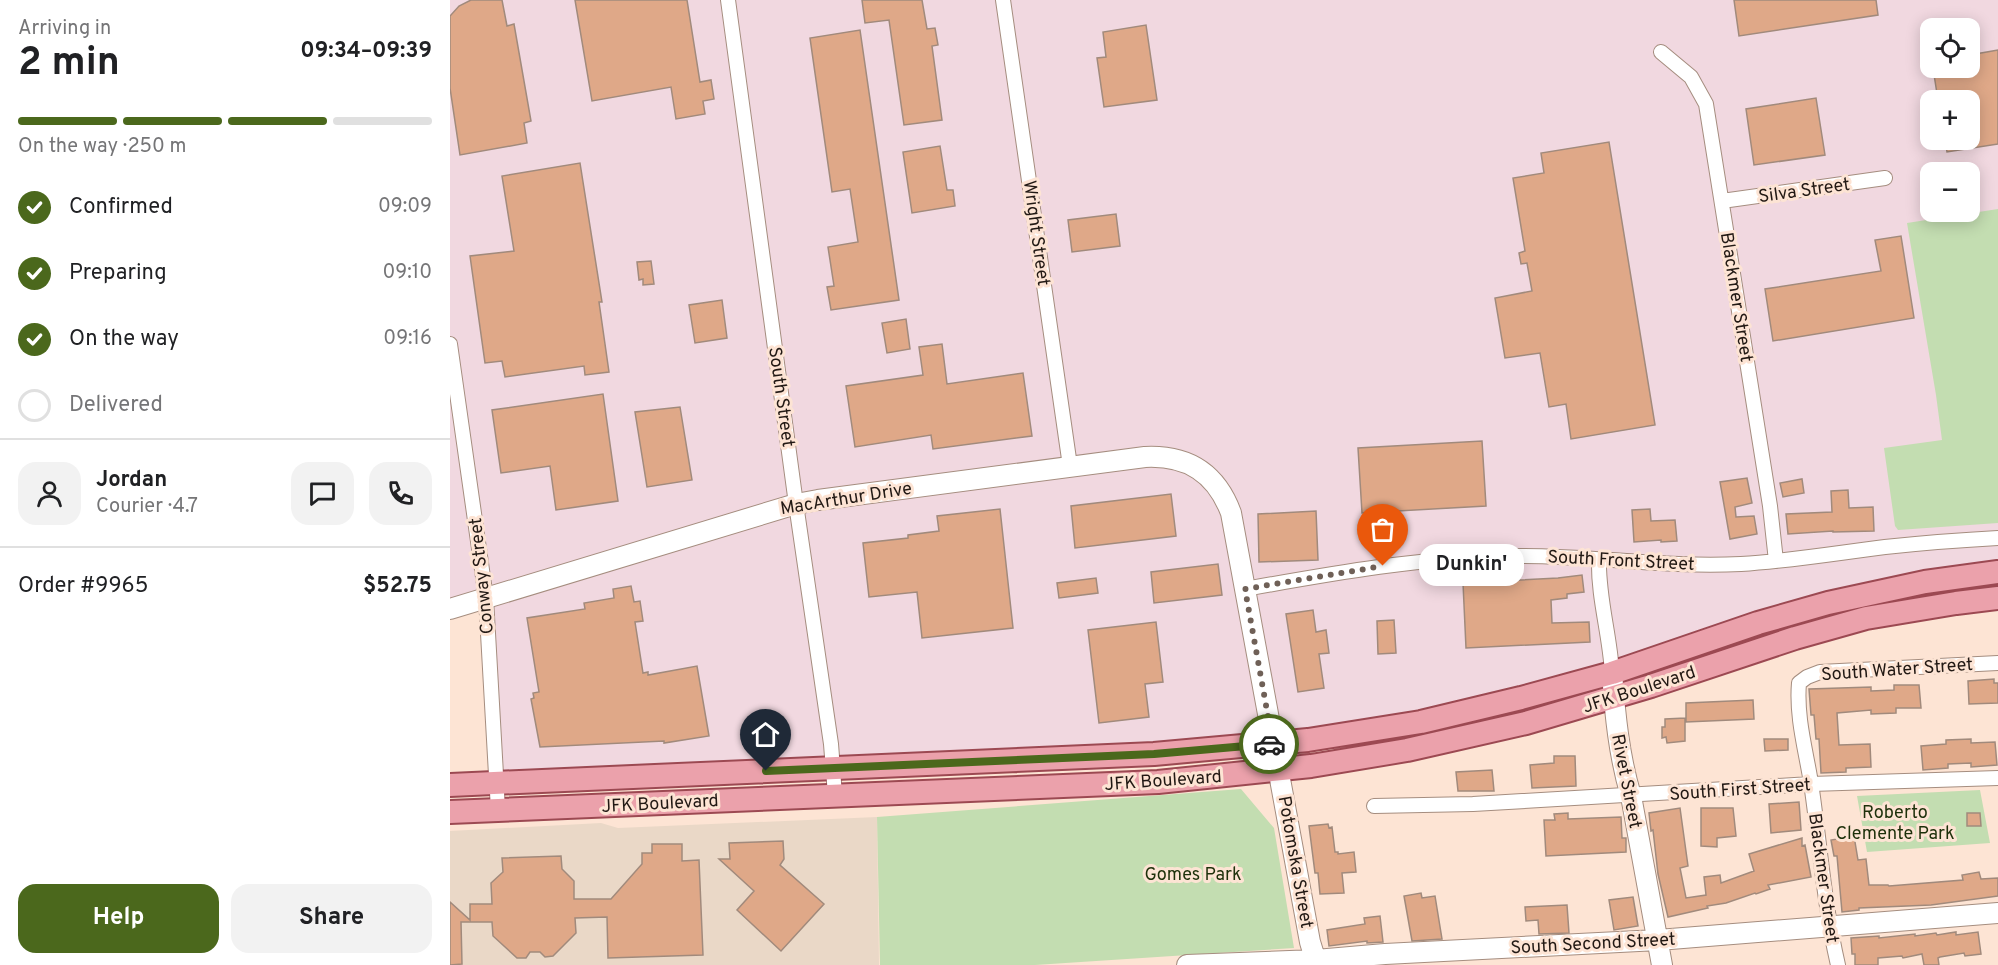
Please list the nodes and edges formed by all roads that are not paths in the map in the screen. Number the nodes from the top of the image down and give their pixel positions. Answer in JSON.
{"nodes":[{"id":1,"x":728,"y":0,"type":"edge"},
{"id":2,"x":1003,"y":0,"type":"edge"},
{"id":3,"x":1661,"y":52,"type":"dead end"},
{"id":4,"x":1885,"y":178,"type":"dead end"},
{"id":5,"x":1722,"y":201,"type":"junction"},
{"id":6,"x":450,"y":344,"type":"edge"},
{"id":7,"x":1070,"y":466,"type":"junction"},
{"id":8,"x":1212,"y":480,"type":"joint"},
{"id":9,"x":796,"y":504,"type":"junction"},
{"id":10,"x":1998,"y":538,"type":"edge"},
{"id":11,"x":1599,"y":560,"type":"junction"},
{"id":12,"x":1776,"y":561,"type":"junction"},
{"id":13,"x":1998,"y":572,"type":"edge"},
{"id":14,"x":1245,"y":589,"type":"junction"},
{"id":15,"x":486,"y":598,"type":"junction"},
{"id":16,"x":1998,"y":598,"type":"edge"},
{"id":17,"x":450,"y":609,"type":"edge"},
{"id":18,"x":1998,"y":663,"type":"edge"},
{"id":19,"x":1612,"y":673,"type":"junction"},
{"id":20,"x":1799,"y":683,"type":"joint"},
{"id":21,"x":1614,"y":698,"type":"junction"},
{"id":22,"x":1273,"y":744,"type":"junction"},
{"id":23,"x":834,"y":769,"type":"junction"},
{"id":24,"x":1279,"y":771,"type":"junction"},
{"id":25,"x":1998,"y":778,"type":"edge"},
{"id":26,"x":497,"y":783,"type":"junction"},
{"id":27,"x":1811,"y":784,"type":"junction"},
{"id":28,"x":450,"y":785,"type":"edge"},
{"id":29,"x":836,"y":795,"type":"junction"},
{"id":30,"x":1630,"y":796,"type":"junction"},
{"id":31,"x":1374,"y":806,"type":"dead end"},
{"id":32,"x":498,"y":810,"type":"junction"},
{"id":33,"x":450,"y":812,"type":"edge"},
{"id":34,"x":1998,"y":913,"type":"edge"},
{"id":35,"x":1829,"y":927,"type":"junction"},
{"id":36,"x":1658,"y":940,"type":"junction"},
{"id":37,"x":1316,"y":962,"type":"edge"},
{"id":38,"x":1187,"y":965,"type":"edge"},
{"id":39,"x":1662,"y":965,"type":"edge"},
{"id":40,"x":1838,"y":965,"type":"edge"}],
"edges":[{"from":1,"to":9,"type":"street","name":"South Street"},
{"from":2,"to":7,"type":"street","name":"Wright Street"},
{"from":3,"to":5,"type":"street","name":"Blackmer Street"},
{"from":4,"to":5,"type":"street","name":"Silva Street"},
{"from":5,"to":12,"type":"street","name":"Blackmer Street"},
{"from":6,"to":15,"type":"street","name":"Conway Street"},
{"from":7,"to":8,"type":"street","name":"MacArthur Drive"},
{"from":7,"to":9,"type":"street","name":"MacArthur Drive"},
{"from":8,"to":14,"type":"street","name":"Potomska Street"},
{"from":9,"to":15,"type":"street","name":"MacArthur Drive"},
{"from":9,"to":23,"type":"street","name":"South Street"},
{"from":10,"to":12,"type":"street","name":"South Front Street"},
{"from":11,"to":12,"type":"street","name":"South Front Street"},
{"from":11,"to":14,"type":"street","name":"South Front Street"},
{"from":11,"to":19,"type":"street","name":"Rivet Street"},
{"from":13,"to":19,"type":"main road","name":"JFK Boulevard"},
{"from":14,"to":22,"type":"street","name":"Potomska Street"},
{"from":15,"to":17,"type":"street","name":"MacArthur Drive"},
{"from":15,"to":26,"type":"street","name":"Conway Street"},
{"from":16,"to":21,"type":"main road","name":"JFK Boulevard"},
{"from":18,"to":20,"type":"street","name":"South Water Street"},
{"from":19,"to":21,"type":"street","name":"Rivet Street"},
{"from":19,"to":22,"type":"main road","name":"JFK Boulevard"},
{"from":20,"to":27,"type":"street","name":"Blackmer Street"},
{"from":21,"to":24,"type":"main road","name":"JFK Boulevard"},
{"from":21,"to":30,"type":"street","name":"Rivet Street"},
{"from":22,"to":23,"type":"main road","name":"JFK Boulevard"},
{"from":22,"to":24,"type":"street","name":"Potomska Street"},
{"from":23,"to":26,"type":"main road","name":"JFK Boulevard"},
{"from":23,"to":29,"type":"street","name":"South Street"},
{"from":24,"to":29,"type":"main road","name":"JFK Boulevard"},
{"from":24,"to":37,"type":"street","name":"Potomska Street"},
{"from":25,"to":27,"type":"street","name":"South First Street"},
{"from":26,"to":28,"type":"main road","name":"JFK Boulevard"},
{"from":26,"to":32,"type":"street","name":"Conway Street"},
{"from":27,"to":30,"type":"street","name":"South First Street"},
{"from":27,"to":35,"type":"street","name":"Blackmer Street"},
{"from":29,"to":32,"type":"main road","name":"JFK Boulevard"},
{"from":30,"to":31,"type":"street","name":"South First Street"},
{"from":30,"to":36,"type":"street","name":"Rivet Street"},
{"from":32,"to":33,"type":"main road","name":"JFK Boulevard"},
{"from":34,"to":35,"type":"street","name":"South Second Street"},
{"from":35,"to":36,"type":"street","name":"South Second Street"},
{"from":35,"to":40,"type":"street","name":"Blackmer Street"},
{"from":36,"to":37,"type":"street","name":"South Second Street"},
{"from":36,"to":39,"type":"street","name":"Rivet Street"},
{"from":37,"to":38,"type":"street","name":"South Second Street"}]}
